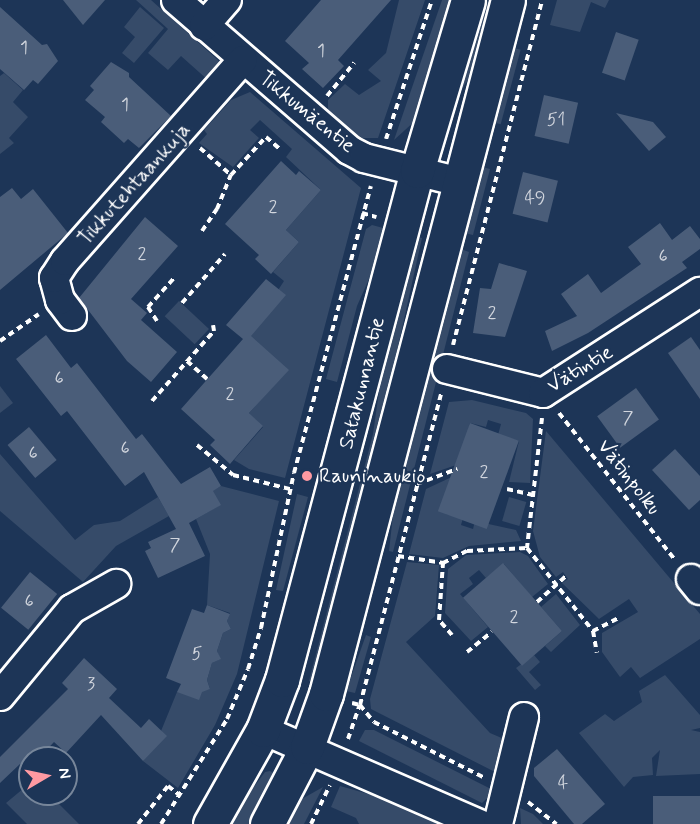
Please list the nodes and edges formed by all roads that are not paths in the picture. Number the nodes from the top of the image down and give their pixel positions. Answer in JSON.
{"nodes":[{"id":1,"x":176,"y":0,"type":"edge"},
{"id":2,"x":226,"y":0,"type":"edge"},
{"id":3,"x":468,"y":0,"type":"edge"},
{"id":4,"x":508,"y":0,"type":"edge"},
{"id":5,"x":204,"y":26,"type":"junction"},
{"id":6,"x":243,"y":60,"type":"junction"},
{"id":7,"x":417,"y":171,"type":"junction"},
{"id":8,"x":460,"y":182,"type":"junction"},
{"id":9,"x":700,"y":292,"type":"edge"},
{"id":10,"x":66,"y":308,"type":"road end"},
{"id":11,"x":447,"y":369,"type":"dead end"},
{"id":12,"x":116,"y":584,"type":"dead end"},
{"id":13,"x":0,"y":696,"type":"edge"},
{"id":14,"x":524,"y":717,"type":"dead end"},
{"id":15,"x":264,"y":730,"type":"junction"},
{"id":16,"x":307,"y":747,"type":"junction"},
{"id":17,"x":210,"y":824,"type":"edge"},
{"id":18,"x":267,"y":824,"type":"edge"},
{"id":19,"x":479,"y":824,"type":"edge"},
{"id":20,"x":498,"y":824,"type":"edge"}],
"edges":[{"from":1,"to":5,"type":"street","name":"Tikkumäentie"},
{"from":2,"to":5,"type":"street"},
{"from":3,"to":7,"type":"main road","name":"Satakunnantie"},
{"from":4,"to":8,"type":"main road"},
{"from":5,"to":6,"type":"street","name":"Tikkumäentie"},
{"from":6,"to":7,"type":"street","name":"Tikkumäentie"},
{"from":6,"to":10,"type":"street","name":"Tikkutehtaankuja"},
{"from":7,"to":8,"type":"street","name":"Tikkumäentie"},
{"from":7,"to":15,"type":"main road","name":"Satakunnantie"},
{"from":8,"to":16,"type":"main road"},
{"from":9,"to":11,"type":"street","name":"Vätintie"},
{"from":12,"to":13,"type":"street"},
{"from":14,"to":20,"type":"street"},
{"from":15,"to":16,"type":"street"},
{"from":15,"to":17,"type":"main road","name":"Satakunnantie"},
{"from":16,"to":18,"type":"main road"},
{"from":16,"to":19,"type":"street"}]}
